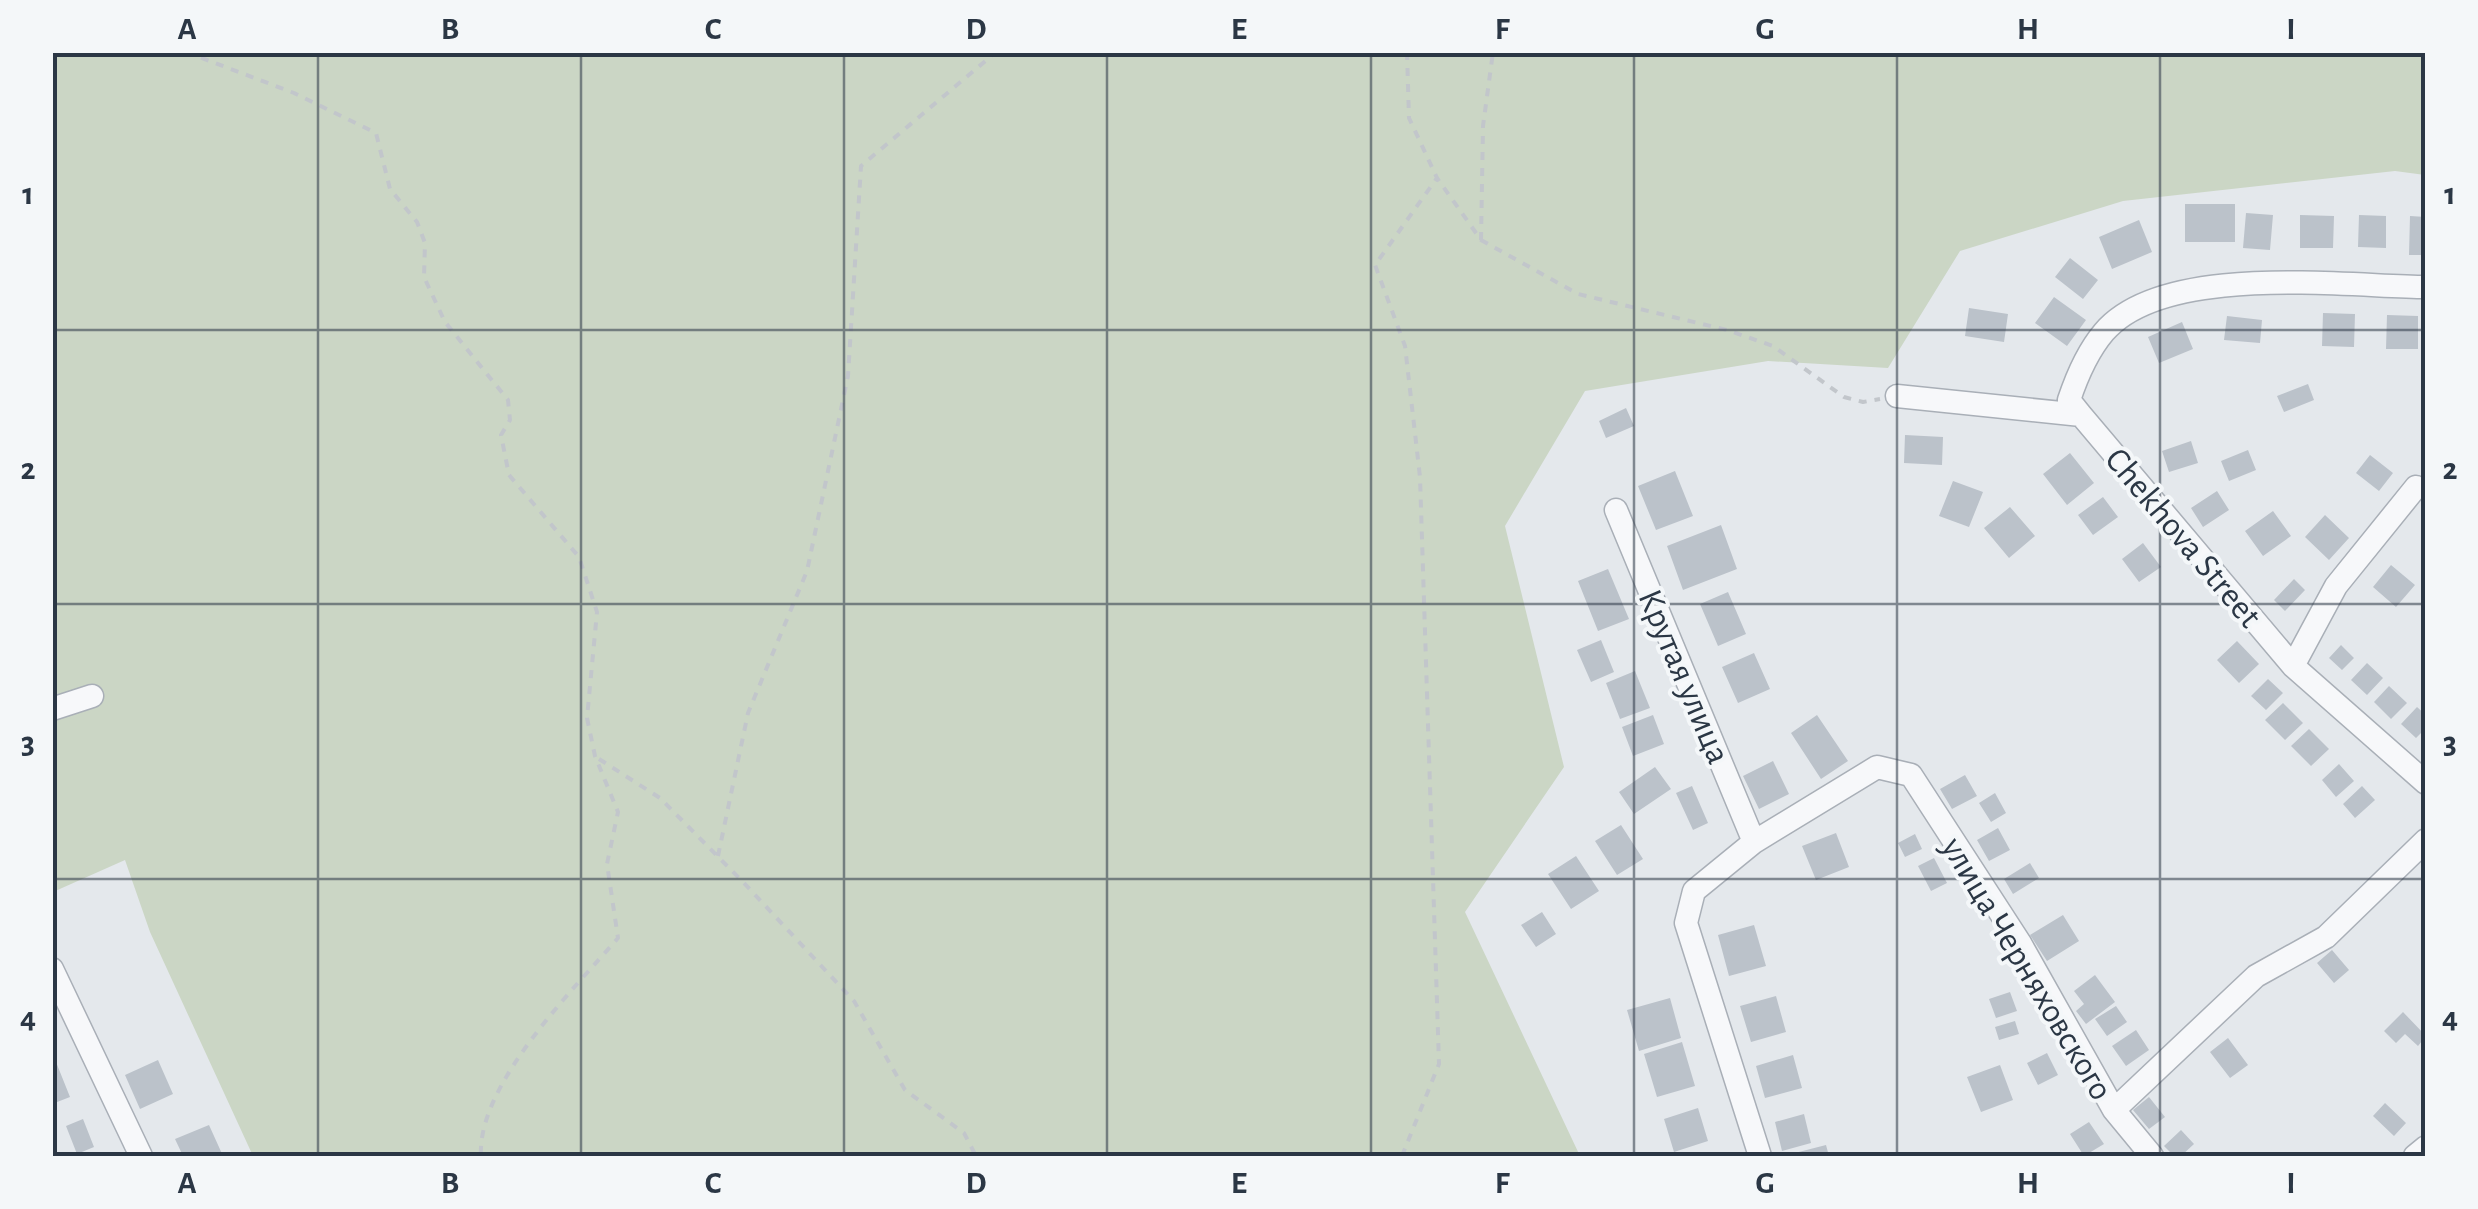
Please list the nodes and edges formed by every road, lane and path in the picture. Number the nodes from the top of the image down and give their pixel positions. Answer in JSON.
{"nodes":[{"id":1,"x":186,"y":52,"type":"edge"},
{"id":2,"x":996,"y":52,"type":"edge"},
{"id":3,"x":1407,"y":52,"type":"edge"},
{"id":4,"x":1493,"y":52,"type":"edge"},
{"id":5,"x":1438,"y":178,"type":"junction"},
{"id":6,"x":1481,"y":240,"type":"junction"},
{"id":7,"x":2426,"y":288,"type":"edge"},
{"id":8,"x":1897,"y":396,"type":"joint"},
{"id":9,"x":2080,"y":415,"type":"junction"},
{"id":10,"x":2416,"y":487,"type":"dead end"},
{"id":11,"x":1616,"y":510,"type":"dead end"},
{"id":12,"x":2293,"y":666,"type":"junction"},
{"id":13,"x":92,"y":696,"type":"dead end"},
{"id":14,"x":52,"y":709,"type":"edge"},
{"id":15,"x":595,"y":756,"type":"junction"},
{"id":16,"x":2426,"y":784,"type":"edge"},
{"id":17,"x":2426,"y":840,"type":"edge"},
{"id":18,"x":1754,"y":842,"type":"junction"},
{"id":19,"x":718,"y":856,"type":"junction"},
{"id":20,"x":52,"y":969,"type":"edge"},
{"id":21,"x":2114,"y":1110,"type":"junction"},
{"id":22,"x":2426,"y":1147,"type":"edge"},
{"id":23,"x":141,"y":1156,"type":"edge"},
{"id":24,"x":481,"y":1156,"type":"edge"},
{"id":25,"x":976,"y":1156,"type":"edge"},
{"id":26,"x":1402,"y":1156,"type":"edge"},
{"id":27,"x":1760,"y":1156,"type":"edge"},
{"id":28,"x":2152,"y":1156,"type":"edge"},
{"id":29,"x":2415,"y":1156,"type":"edge"}],
"edges":[{"from":1,"to":15,"type":"path"},
{"from":2,"to":19,"type":"path"},
{"from":3,"to":5,"type":"path"},
{"from":4,"to":6,"type":"path"},
{"from":5,"to":6,"type":"path"},
{"from":5,"to":26,"type":"path"},
{"from":6,"to":8,"type":"path"},
{"from":7,"to":9,"type":"street"},
{"from":8,"to":9,"type":"street","name":"Chekhova Street"},
{"from":9,"to":12,"type":"street","name":"Chekhova Street"},
{"from":10,"to":12,"type":"street"},
{"from":11,"to":18,"type":"street","name":"Крутая улица"},
{"from":12,"to":16,"type":"street","name":"Chekhova Street"},
{"from":13,"to":14,"type":"street"},
{"from":15,"to":19,"type":"path"},
{"from":15,"to":24,"type":"path"},
{"from":17,"to":21,"type":"street"},
{"from":18,"to":21,"type":"street","name":"улица Черняховского"},
{"from":18,"to":27,"type":"street"},
{"from":19,"to":25,"type":"path"},
{"from":20,"to":23,"type":"street"},
{"from":21,"to":28,"type":"street","name":"улица Черняховского"},
{"from":22,"to":29,"type":"street"}]}
